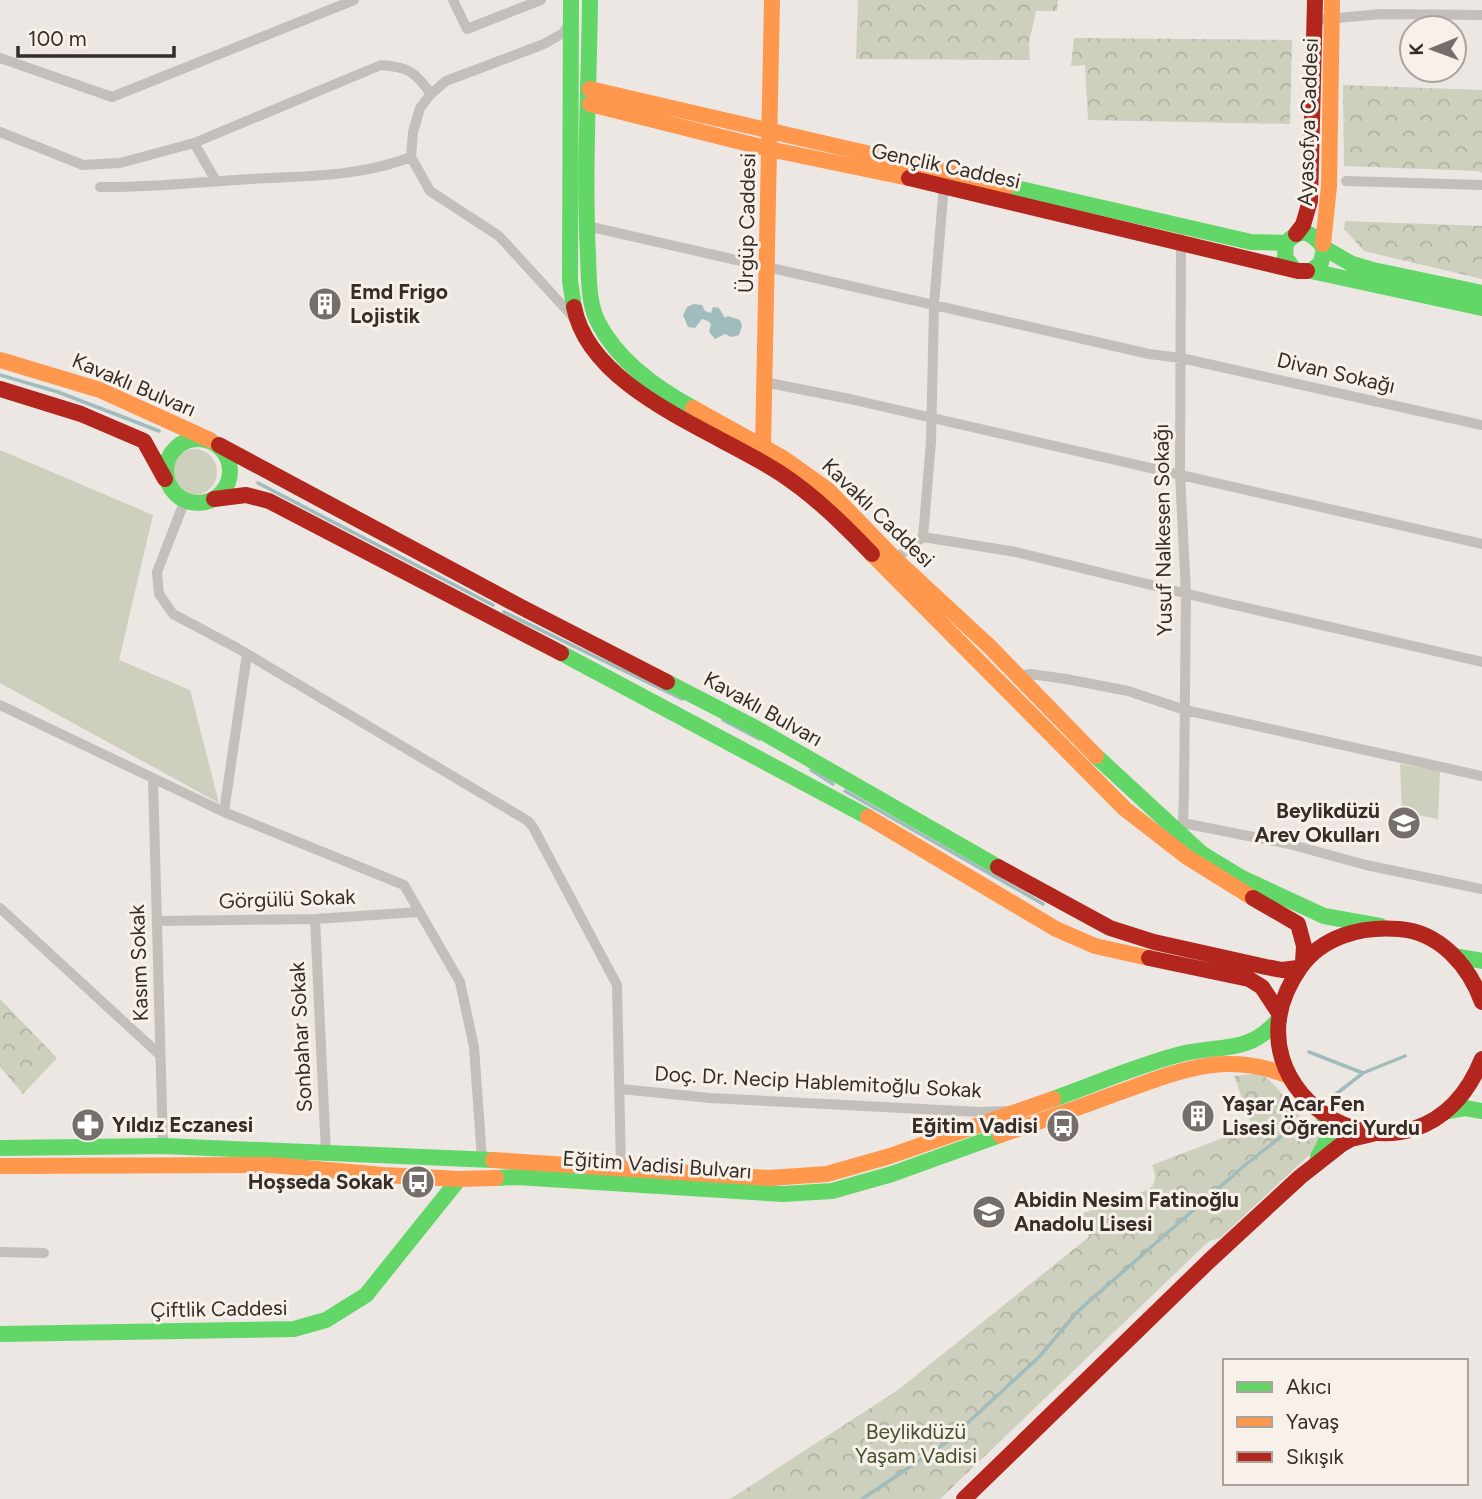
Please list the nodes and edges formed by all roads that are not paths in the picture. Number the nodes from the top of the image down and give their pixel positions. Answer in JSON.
{"nodes":[{"id":1,"x":354,"y":0,"type":"edge"},
{"id":2,"x":453,"y":0,"type":"edge"},
{"id":3,"x":541,"y":0,"type":"edge"},
{"id":4,"x":571,"y":0,"type":"edge"},
{"id":5,"x":590,"y":0,"type":"edge"},
{"id":6,"x":772,"y":0,"type":"edge"},
{"id":7,"x":1315,"y":0,"type":"edge"},
{"id":8,"x":1332,"y":0,"type":"edge"},
{"id":9,"x":1482,"y":15,"type":"edge"},
{"id":10,"x":1323,"y":20,"type":"junction"},
{"id":11,"x":572,"y":22,"type":"junction"},
{"id":12,"x":0,"y":58,"type":"edge"},
{"id":13,"x":431,"y":94,"type":"junction"},
{"id":14,"x":590,"y":97,"type":"junction"},
{"id":15,"x":0,"y":132,"type":"edge"},
{"id":16,"x":770,"y":132,"type":"junction"},
{"id":17,"x":194,"y":143,"type":"junction"},
{"id":18,"x":769,"y":149,"type":"junction"},
{"id":19,"x":411,"y":157,"type":"junction"},
{"id":20,"x":216,"y":181,"type":"junction"},
{"id":21,"x":1346,"y":181,"type":"dead end"},
{"id":22,"x":944,"y":185,"type":"junction"},
{"id":23,"x":1482,"y":186,"type":"edge"},
{"id":24,"x":100,"y":187,"type":"dead end"},
{"id":25,"x":587,"y":226,"type":"junction"},
{"id":26,"x":1182,"y":233,"type":"junction"},
{"id":27,"x":1291,"y":239,"type":"junction"},
{"id":28,"x":1323,"y":246,"type":"junction"},
{"id":29,"x":767,"y":267,"type":"junction"},
{"id":30,"x":1293,"y":268,"type":"junction"},
{"id":31,"x":1311,"y":271,"type":"junction"},
{"id":32,"x":1482,"y":293,"type":"edge"},
{"id":33,"x":934,"y":306,"type":"junction"},
{"id":34,"x":1482,"y":308,"type":"edge"},
{"id":35,"x":579,"y":326,"type":"junction"},
{"id":36,"x":1181,"y":358,"type":"junction"},
{"id":37,"x":0,"y":360,"type":"edge"},
{"id":38,"x":764,"y":382,"type":"junction"},
{"id":39,"x":0,"y":389,"type":"edge"},
{"id":40,"x":931,"y":417,"type":"junction"},
{"id":41,"x":1482,"y":425,"type":"edge"},
{"id":42,"x":214,"y":442,"type":"junction"},
{"id":43,"x":763,"y":446,"type":"junction"},
{"id":44,"x":1180,"y":474,"type":"junction"},
{"id":45,"x":168,"y":483,"type":"junction"},
{"id":46,"x":214,"y":499,"type":"junction"},
{"id":47,"x":185,"y":500,"type":"junction"},
{"id":48,"x":923,"y":537,"type":"junction"},
{"id":49,"x":1482,"y":544,"type":"edge"},
{"id":50,"x":895,"y":559,"type":"junction"},
{"id":51,"x":1186,"y":593,"type":"junction"},
{"id":52,"x":247,"y":654,"type":"junction"},
{"id":53,"x":1482,"y":662,"type":"edge"},
{"id":54,"x":1018,"y":676,"type":"junction"},
{"id":55,"x":0,"y":705,"type":"edge"},
{"id":56,"x":1185,"y":710,"type":"junction"},
{"id":57,"x":1482,"y":776,"type":"edge"},
{"id":58,"x":153,"y":779,"type":"junction"},
{"id":59,"x":224,"y":812,"type":"junction"},
{"id":60,"x":1181,"y":828,"type":"junction"},
{"id":61,"x":1482,"y":889,"type":"edge"},
{"id":62,"x":0,"y":908,"type":"edge"},
{"id":63,"x":418,"y":912,"type":"junction"},
{"id":64,"x":315,"y":919,"type":"junction"},
{"id":65,"x":157,"y":921,"type":"junction"},
{"id":66,"x":1380,"y":926,"type":"junction"},
{"id":67,"x":1455,"y":956,"type":"junction"},
{"id":68,"x":1482,"y":961,"type":"edge"},
{"id":69,"x":1301,"y":965,"type":"junction"},
{"id":70,"x":1482,"y":1002,"type":"edge"},
{"id":71,"x":1279,"y":1016,"type":"junction"},
{"id":72,"x":160,"y":1055,"type":"junction"},
{"id":73,"x":1482,"y":1059,"type":"edge"},
{"id":74,"x":1289,"y":1076,"type":"junction"},
{"id":75,"x":621,"y":1089,"type":"junction"},
{"id":76,"x":1014,"y":1111,"type":"junction"},
{"id":77,"x":1448,"y":1111,"type":"junction"},
{"id":78,"x":1482,"y":1111,"type":"edge"},
{"id":79,"x":1324,"y":1116,"type":"junction"},
{"id":80,"x":1372,"y":1134,"type":"junction"},
{"id":81,"x":163,"y":1146,"type":"junction"},
{"id":82,"x":0,"y":1148,"type":"edge"},
{"id":83,"x":326,"y":1153,"type":"junction"},
{"id":84,"x":482,"y":1159,"type":"junction"},
{"id":85,"x":0,"y":1166,"type":"edge"},
{"id":86,"x":621,"y":1168,"type":"junction"},
{"id":87,"x":482,"y":1177,"type":"junction"},
{"id":88,"x":1300,"y":1178,"type":"junction"},
{"id":89,"x":459,"y":1179,"type":"junction"},
{"id":90,"x":0,"y":1252,"type":"edge"},
{"id":91,"x":44,"y":1253,"type":"dead end"},
{"id":92,"x":0,"y":1334,"type":"edge"},
{"id":93,"x":964,"y":1499,"type":"edge"}],
"edges":[{"from":1,"to":12,"type":"street"},
{"from":2,"to":3,"type":"street"},
{"from":4,"to":11,"type":"main road","name":"Kavaklı Caddesi"},
{"from":5,"to":14,"type":"main road","name":"Kavaklı Caddesi"},
{"from":6,"to":16,"type":"main road","name":"Ürgüp Caddesi"},
{"from":7,"to":10,"type":"main road","name":"Ayasofya Caddesi"},
{"from":8,"to":10,"type":"main road","name":"Ayasofya Caddesi"},
{"from":9,"to":10,"type":"street"},
{"from":10,"to":27,"type":"main road","name":"Ayasofya Caddesi"},
{"from":10,"to":28,"type":"main road","name":"Ayasofya Caddesi"},
{"from":11,"to":13,"type":"street"},
{"from":11,"to":35,"type":"main road","name":"Kavaklı Caddesi"},
{"from":13,"to":17,"type":"street"},
{"from":13,"to":19,"type":"street"},
{"from":14,"to":16,"type":"main road","name":"Gençlik Caddesi"},
{"from":14,"to":18,"type":"main road","name":"Gençlik Caddesi"},
{"from":14,"to":25,"type":"main road","name":"Kavaklı Caddesi"},
{"from":15,"to":17,"type":"street"},
{"from":16,"to":18,"type":"main road","name":"Ürgüp Caddesi"},
{"from":16,"to":26,"type":"main road","name":"Gençlik Caddesi"},
{"from":17,"to":20,"type":"street"},
{"from":18,"to":22,"type":"main road","name":"Gençlik Caddesi"},
{"from":18,"to":29,"type":"main road","name":"Ürgüp Caddesi"},
{"from":19,"to":20,"type":"street"},
{"from":19,"to":35,"type":"street"},
{"from":20,"to":24,"type":"street"},
{"from":21,"to":23,"type":"street"},
{"from":22,"to":26,"type":"main road","name":"Gençlik Caddesi"},
{"from":22,"to":33,"type":"street"},
{"from":25,"to":29,"type":"street","name":"Divan Sokağı"},
{"from":25,"to":43,"type":"main road","name":"Kavaklı Caddesi"},
{"from":26,"to":27,"type":"main road","name":"Gençlik Caddesi"},
{"from":26,"to":30,"type":"main road","name":"Gençlik Caddesi"},
{"from":26,"to":36,"type":"street","name":"Yusuf Nalkesen Sokağı"},
{"from":27,"to":28,"type":"main road"},
{"from":27,"to":30,"type":"main road"},
{"from":28,"to":31,"type":"main road"},
{"from":28,"to":32,"type":"main road"},
{"from":29,"to":33,"type":"street","name":"Divan Sokağı"},
{"from":29,"to":38,"type":"main road","name":"Ürgüp Caddesi"},
{"from":30,"to":31,"type":"main road"},
{"from":31,"to":34,"type":"main road"},
{"from":33,"to":36,"type":"street","name":"Divan Sokağı"},
{"from":33,"to":40,"type":"street"},
{"from":35,"to":69,"type":"main road","name":"Kavaklı Caddesi"},
{"from":36,"to":41,"type":"street","name":"Divan Sokağı"},
{"from":36,"to":44,"type":"street","name":"Yusuf Nalkesen Sokağı"},
{"from":37,"to":42,"type":"main road","name":"Kavaklı Bulvarı"},
{"from":38,"to":40,"type":"street"},
{"from":38,"to":43,"type":"main road","name":"Ürgüp Caddesi"},
{"from":39,"to":45,"type":"main road"},
{"from":40,"to":44,"type":"street"},
{"from":40,"to":48,"type":"street"},
{"from":42,"to":45,"type":"main road","name":"Kavaklı Bulvarı"},
{"from":42,"to":46,"type":"main road"},
{"from":42,"to":69,"type":"main road","name":"Kavaklı Bulvarı"},
{"from":43,"to":50,"type":"main road","name":"Kavaklı Caddesi"},
{"from":44,"to":49,"type":"street"},
{"from":44,"to":51,"type":"street","name":"Yusuf Nalkesen Sokağı"},
{"from":45,"to":47,"type":"main road"},
{"from":46,"to":47,"type":"main road"},
{"from":46,"to":71,"type":"main road"},
{"from":47,"to":52,"type":"street"},
{"from":48,"to":50,"type":"street"},
{"from":48,"to":51,"type":"street"},
{"from":50,"to":54,"type":"main road","name":"Kavaklı Caddesi"},
{"from":51,"to":53,"type":"street"},
{"from":51,"to":56,"type":"street","name":"Yusuf Nalkesen Sokağı"},
{"from":52,"to":59,"type":"street"},
{"from":52,"to":75,"type":"street"},
{"from":54,"to":56,"type":"street"},
{"from":54,"to":60,"type":"main road","name":"Kavaklı Caddesi"},
{"from":55,"to":58,"type":"street"},
{"from":56,"to":57,"type":"street"},
{"from":56,"to":60,"type":"street","name":"Yusuf Nalkesen Sokağı"},
{"from":58,"to":59,"type":"street"},
{"from":58,"to":65,"type":"street","name":"Kasım Sokak"},
{"from":59,"to":63,"type":"street"},
{"from":60,"to":61,"type":"street"},
{"from":60,"to":66,"type":"main road","name":"Kavaklı Caddesi"},
{"from":62,"to":72,"type":"street"},
{"from":63,"to":64,"type":"street","name":"Görgülü Sokak"},
{"from":63,"to":84,"type":"street"},
{"from":64,"to":65,"type":"street","name":"Görgülü Sokak"},
{"from":64,"to":83,"type":"street","name":"Sonbahar Sokak"},
{"from":65,"to":72,"type":"street","name":"Kasım Sokak"},
{"from":66,"to":67,"type":"main road","name":"Kavaklı Caddesi"},
{"from":66,"to":69,"type":"main road"},
{"from":67,"to":68,"type":"main road"},
{"from":67,"to":70,"type":"main road"},
{"from":69,"to":71,"type":"main road"},
{"from":71,"to":74,"type":"main road"},
{"from":71,"to":76,"type":"main road","name":"Eğitim Vadisi Bulvarı"},
{"from":72,"to":81,"type":"street","name":"Kasım Sokak"},
{"from":73,"to":77,"type":"main road"},
{"from":74,"to":79,"type":"main road"},
{"from":74,"to":87,"type":"main road","name":"Eğitim Vadisi Bulvarı"},
{"from":75,"to":76,"type":"street","name":"Doç. Dr. Necip Hablemitoğlu Sokak"},
{"from":75,"to":86,"type":"street"},
{"from":76,"to":86,"type":"main road","name":"Eğitim Vadisi Bulvarı"},
{"from":77,"to":78,"type":"main road"},
{"from":77,"to":80,"type":"main road"},
{"from":79,"to":80,"type":"main road"},
{"from":79,"to":88,"type":"main road"},
{"from":80,"to":88,"type":"main road"},
{"from":81,"to":82,"type":"main road","name":"Eğitim Vadisi Bulvarı"},
{"from":81,"to":83,"type":"main road","name":"Eğitim Vadisi Bulvarı"},
{"from":83,"to":84,"type":"main road","name":"Eğitim Vadisi Bulvarı"},
{"from":84,"to":86,"type":"main road","name":"Eğitim Vadisi Bulvarı"},
{"from":84,"to":87,"type":"main road"},
{"from":85,"to":89,"type":"main road","name":"Eğitim Vadisi Bulvarı"},
{"from":87,"to":89,"type":"main road","name":"Eğitim Vadisi Bulvarı"},
{"from":88,"to":93,"type":"main road"},
{"from":89,"to":92,"type":"main road","name":"Çiftlik Caddesi"},
{"from":90,"to":91,"type":"street"}]}
